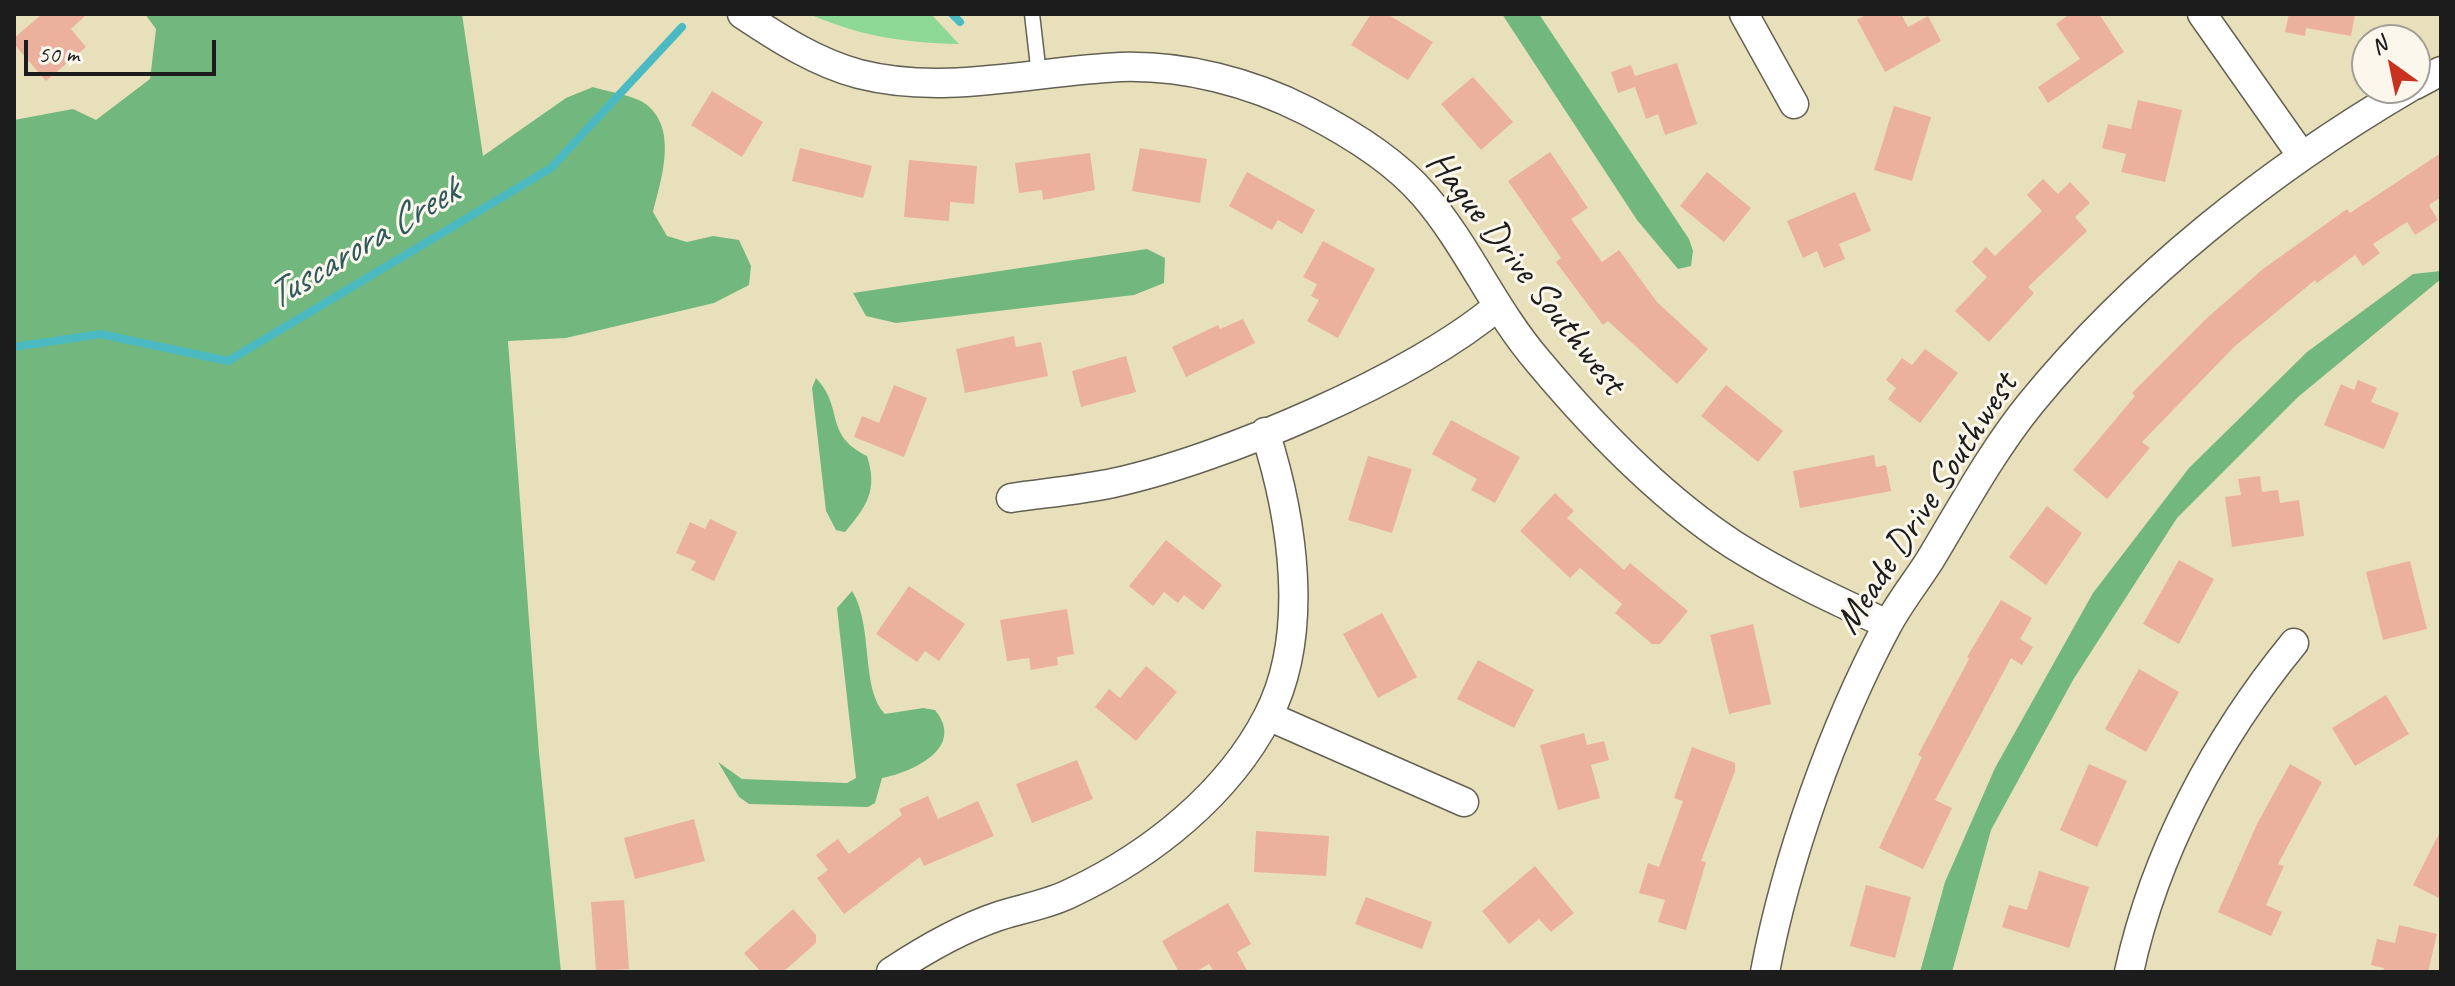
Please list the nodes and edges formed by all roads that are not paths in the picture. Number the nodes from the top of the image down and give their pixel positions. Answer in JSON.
{"nodes":[{"id":1,"x":742,"y":14,"type":"edge"},
{"id":2,"x":1032,"y":14,"type":"edge"},
{"id":3,"x":1744,"y":14,"type":"edge"},
{"id":4,"x":2202,"y":14,"type":"edge"},
{"id":5,"x":1039,"y":75,"type":"junction"},
{"id":6,"x":1794,"y":104,"type":"dead end"},
{"id":7,"x":2384,"y":104,"type":"edge"},
{"id":8,"x":2302,"y":156,"type":"junction"},
{"id":9,"x":1498,"y":306,"type":"junction"},
{"id":10,"x":1265,"y":432,"type":"junction"},
{"id":11,"x":1011,"y":498,"type":"dead end"},
{"id":12,"x":1887,"y":624,"type":"junction"},
{"id":13,"x":2294,"y":643,"type":"dead end"},
{"id":14,"x":1268,"y":716,"type":"junction"},
{"id":15,"x":1464,"y":802,"type":"dead end"},
{"id":16,"x":891,"y":972,"type":"edge"},
{"id":17,"x":1765,"y":972,"type":"edge"},
{"id":18,"x":2129,"y":972,"type":"edge"}],
"edges":[{"from":1,"to":5,"type":"street","name":"Hague Drive Southwest"},
{"from":2,"to":5,"type":"lane"},
{"from":3,"to":6,"type":"street"},
{"from":4,"to":8,"type":"street"},
{"from":5,"to":9,"type":"street","name":"Hague Drive Southwest"},
{"from":7,"to":8,"type":"street","name":"Meade Drive Southwest"},
{"from":8,"to":12,"type":"street","name":"Meade Drive Southwest"},
{"from":9,"to":10,"type":"street"},
{"from":9,"to":12,"type":"street","name":"Hague Drive Southwest"},
{"from":10,"to":11,"type":"street"},
{"from":10,"to":14,"type":"street"},
{"from":12,"to":17,"type":"street","name":"Meade Drive Southwest"},
{"from":13,"to":18,"type":"street"},
{"from":14,"to":15,"type":"street"},
{"from":14,"to":16,"type":"street"}]}
